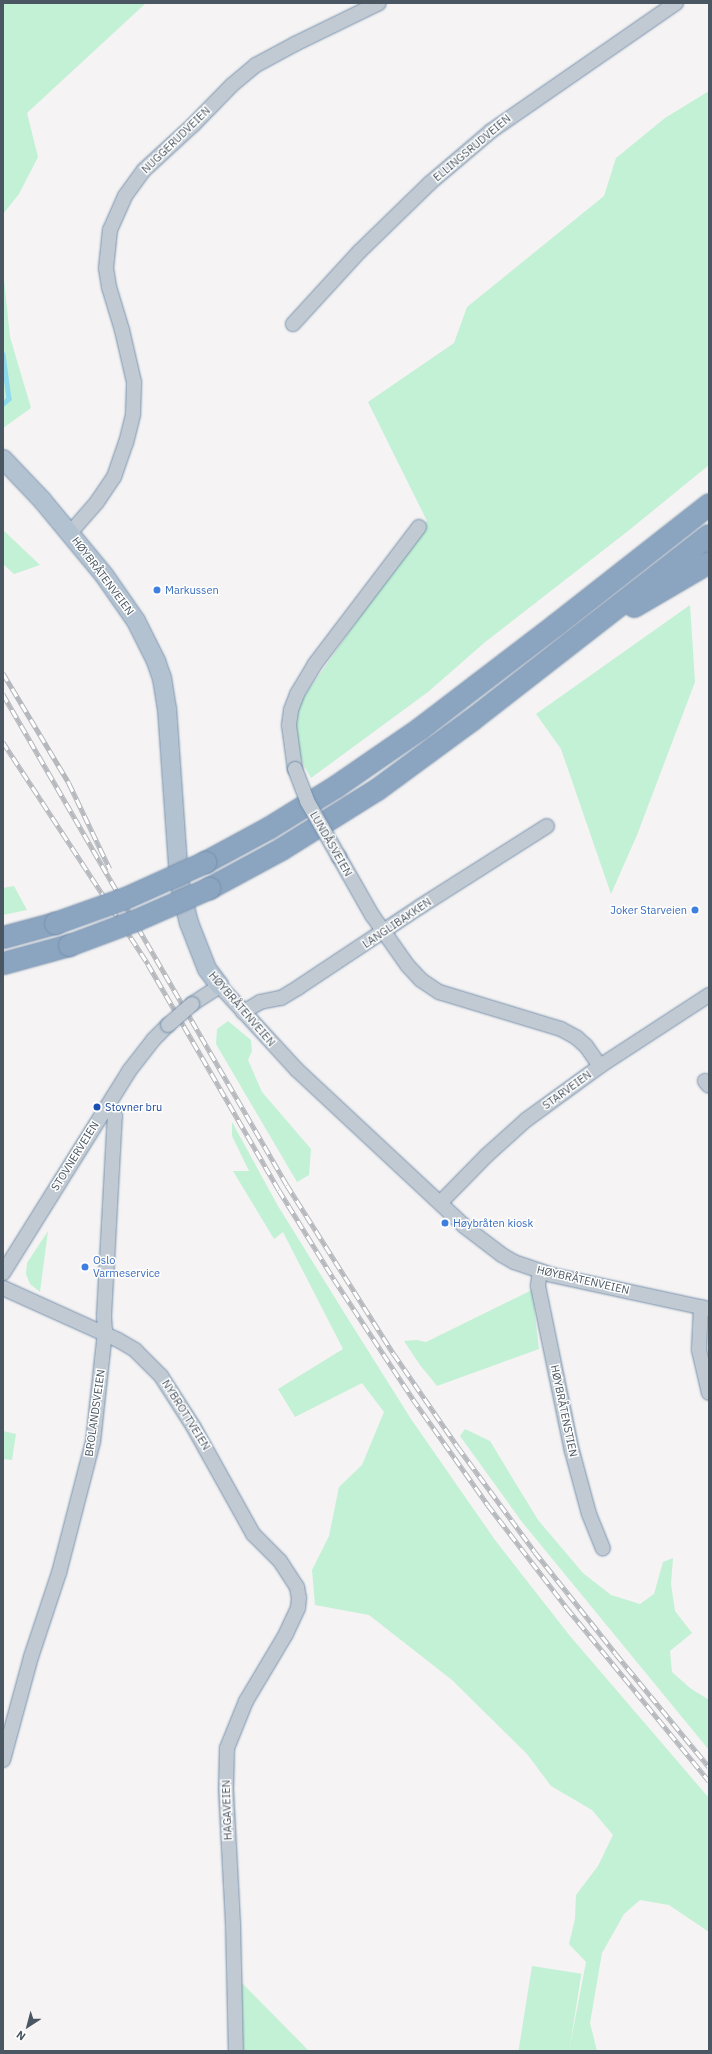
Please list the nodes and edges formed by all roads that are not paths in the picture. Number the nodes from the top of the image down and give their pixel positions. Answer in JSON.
{"nodes":[{"id":1,"x":379,"y":3,"type":"edge"},
{"id":2,"x":676,"y":3,"type":"edge"},
{"id":3,"x":294,"y":324,"type":"dead end"},
{"id":4,"x":3,"y":459,"type":"edge"},
{"id":5,"x":709,"y":499,"type":"edge"},
{"id":6,"x":709,"y":504,"type":"edge"},
{"id":7,"x":419,"y":527,"type":"dead end"},
{"id":8,"x":678,"y":528,"type":"junction"},
{"id":9,"x":70,"y":533,"type":"junction"},
{"id":10,"x":709,"y":535,"type":"edge"},
{"id":11,"x":709,"y":562,"type":"edge"},
{"id":12,"x":572,"y":643,"type":"junction"},
{"id":13,"x":547,"y":826,"type":"dead end"},
{"id":14,"x":384,"y":932,"type":"junction"},
{"id":15,"x":3,"y":937,"type":"edge"},
{"id":16,"x":3,"y":963,"type":"edge"},
{"id":17,"x":220,"y":986,"type":"junction"},
{"id":18,"x":709,"y":995,"type":"edge"},
{"id":19,"x":243,"y":1012,"type":"junction"},
{"id":20,"x":600,"y":1066,"type":"junction"},
{"id":21,"x":106,"y":1107,"type":"junction"},
{"id":22,"x":440,"y":1203,"type":"junction"},
{"id":23,"x":540,"y":1271,"type":"junction"},
{"id":24,"x":3,"y":1273,"type":"edge"},
{"id":25,"x":3,"y":1288,"type":"edge"},
{"id":26,"x":705,"y":1308,"type":"edge"},
{"id":27,"x":105,"y":1333,"type":"junction"},
{"id":28,"x":709,"y":1393,"type":"edge"},
{"id":29,"x":603,"y":1548,"type":"dead end"},
{"id":30,"x":297,"y":1587,"type":"joint"},
{"id":31,"x":3,"y":1760,"type":"edge"},
{"id":32,"x":236,"y":2051,"type":"edge"}],
"edges":[{"from":1,"to":9,"type":"street","name":"NUGGERUDVEIEN"},
{"from":2,"to":3,"type":"street","name":"ELLINGSRUDVEIEN"},
{"from":4,"to":9,"type":"main road","name":"HØYBRÅTENVEIEN"},
{"from":5,"to":8,"type":"highway"},
{"from":6,"to":8,"type":"highway"},
{"from":7,"to":14,"type":"street","name":"LUNDÅSVEIEN","bridge":true},
{"from":8,"to":15,"type":"highway","bridge":true},
{"from":9,"to":17,"type":"main road","name":"HØYBRÅTENVEIEN"},
{"from":10,"to":12,"type":"highway"},
{"from":11,"to":12,"type":"highway"},
{"from":12,"to":16,"type":"highway","bridge":true},
{"from":13,"to":14,"type":"street","name":"LANGLIBAKKEN"},
{"from":14,"to":19,"type":"street","name":"LANGLIBAKKEN"},
{"from":14,"to":20,"type":"street","name":"LUNDÅSVEIEN"},
{"from":17,"to":19,"type":"street","name":"HØYBRÅTENVEIEN"},
{"from":17,"to":21,"type":"street","name":"STOVNERVEIEN","bridge":true},
{"from":18,"to":20,"type":"street","name":"STARVEIEN"},
{"from":19,"to":22,"type":"street","name":"HØYBRÅTENVEIEN"},
{"from":20,"to":22,"type":"street","name":"STARVEIEN"},
{"from":21,"to":24,"type":"street","name":"STOVNERVEIEN"},
{"from":21,"to":27,"type":"street","name":"BROLANDSVEIEN"},
{"from":22,"to":23,"type":"street","name":"HØYBRÅTENVEIEN"},
{"from":23,"to":26,"type":"street","name":"HØYBRÅTENVEIEN"},
{"from":23,"to":29,"type":"street","name":"HØYBRÅTENSTIEN"},
{"from":25,"to":27,"type":"street","name":"NYBROTTVEIEN"},
{"from":26,"to":28,"type":"street"},
{"from":27,"to":30,"type":"street","name":"NYBROTTVEIEN"},
{"from":27,"to":31,"type":"street","name":"BROLANDSVEIEN"},
{"from":30,"to":32,"type":"street","name":"HAGAVEIEN"}]}
